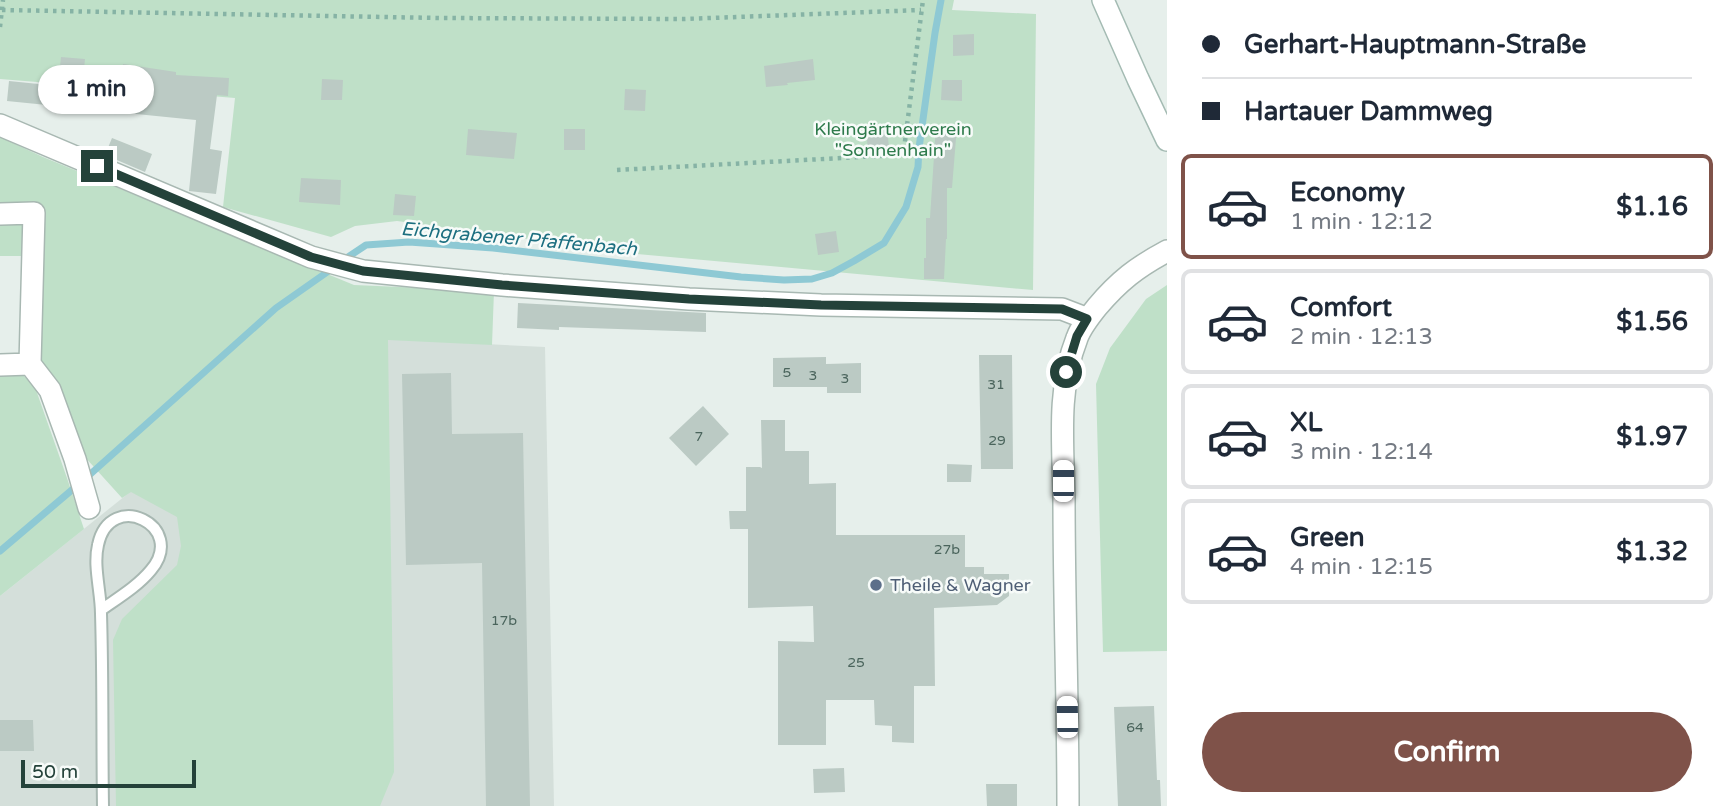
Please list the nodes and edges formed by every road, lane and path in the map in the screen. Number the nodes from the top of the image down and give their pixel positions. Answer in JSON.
{"nodes":[{"id":1,"x":3,"y":0,"type":"edge"},
{"id":2,"x":923,"y":0,"type":"edge"},
{"id":3,"x":1103,"y":0,"type":"edge"},
{"id":4,"x":921,"y":9,"type":"junction"},
{"id":5,"x":2,"y":10,"type":"edge"},
{"id":6,"x":0,"y":27,"type":"edge"},
{"id":7,"x":0,"y":125,"type":"edge"},
{"id":8,"x":1167,"y":140,"type":"edge"},
{"id":9,"x":617,"y":170,"type":"dead end"},
{"id":10,"x":0,"y":214,"type":"edge"},
{"id":11,"x":1167,"y":251,"type":"edge"},
{"id":12,"x":1087,"y":319,"type":"junction"},
{"id":13,"x":30,"y":364,"type":"junction"},
{"id":14,"x":0,"y":365,"type":"edge"},
{"id":15,"x":89,"y":508,"type":"dead end"},
{"id":16,"x":102,"y":610,"type":"junction"},
{"id":17,"x":103,"y":806,"type":"edge"},
{"id":18,"x":1068,"y":806,"type":"edge"}],
"edges":[{"from":1,"to":5,"type":"path"},
{"from":2,"to":4,"type":"path"},
{"from":3,"to":8,"type":"street"},
{"from":4,"to":5,"type":"path"},
{"from":4,"to":9,"type":"path"},
{"from":5,"to":6,"type":"path"},
{"from":7,"to":12,"type":"street"},
{"from":10,"to":13,"type":"street"},
{"from":11,"to":12,"type":"street"},
{"from":12,"to":18,"type":"street"},
{"from":13,"to":14,"type":"street"},
{"from":13,"to":15,"type":"street"},
{"from":16,"to":16,"type":"lane"},
{"from":16,"to":17,"type":"lane"}]}
